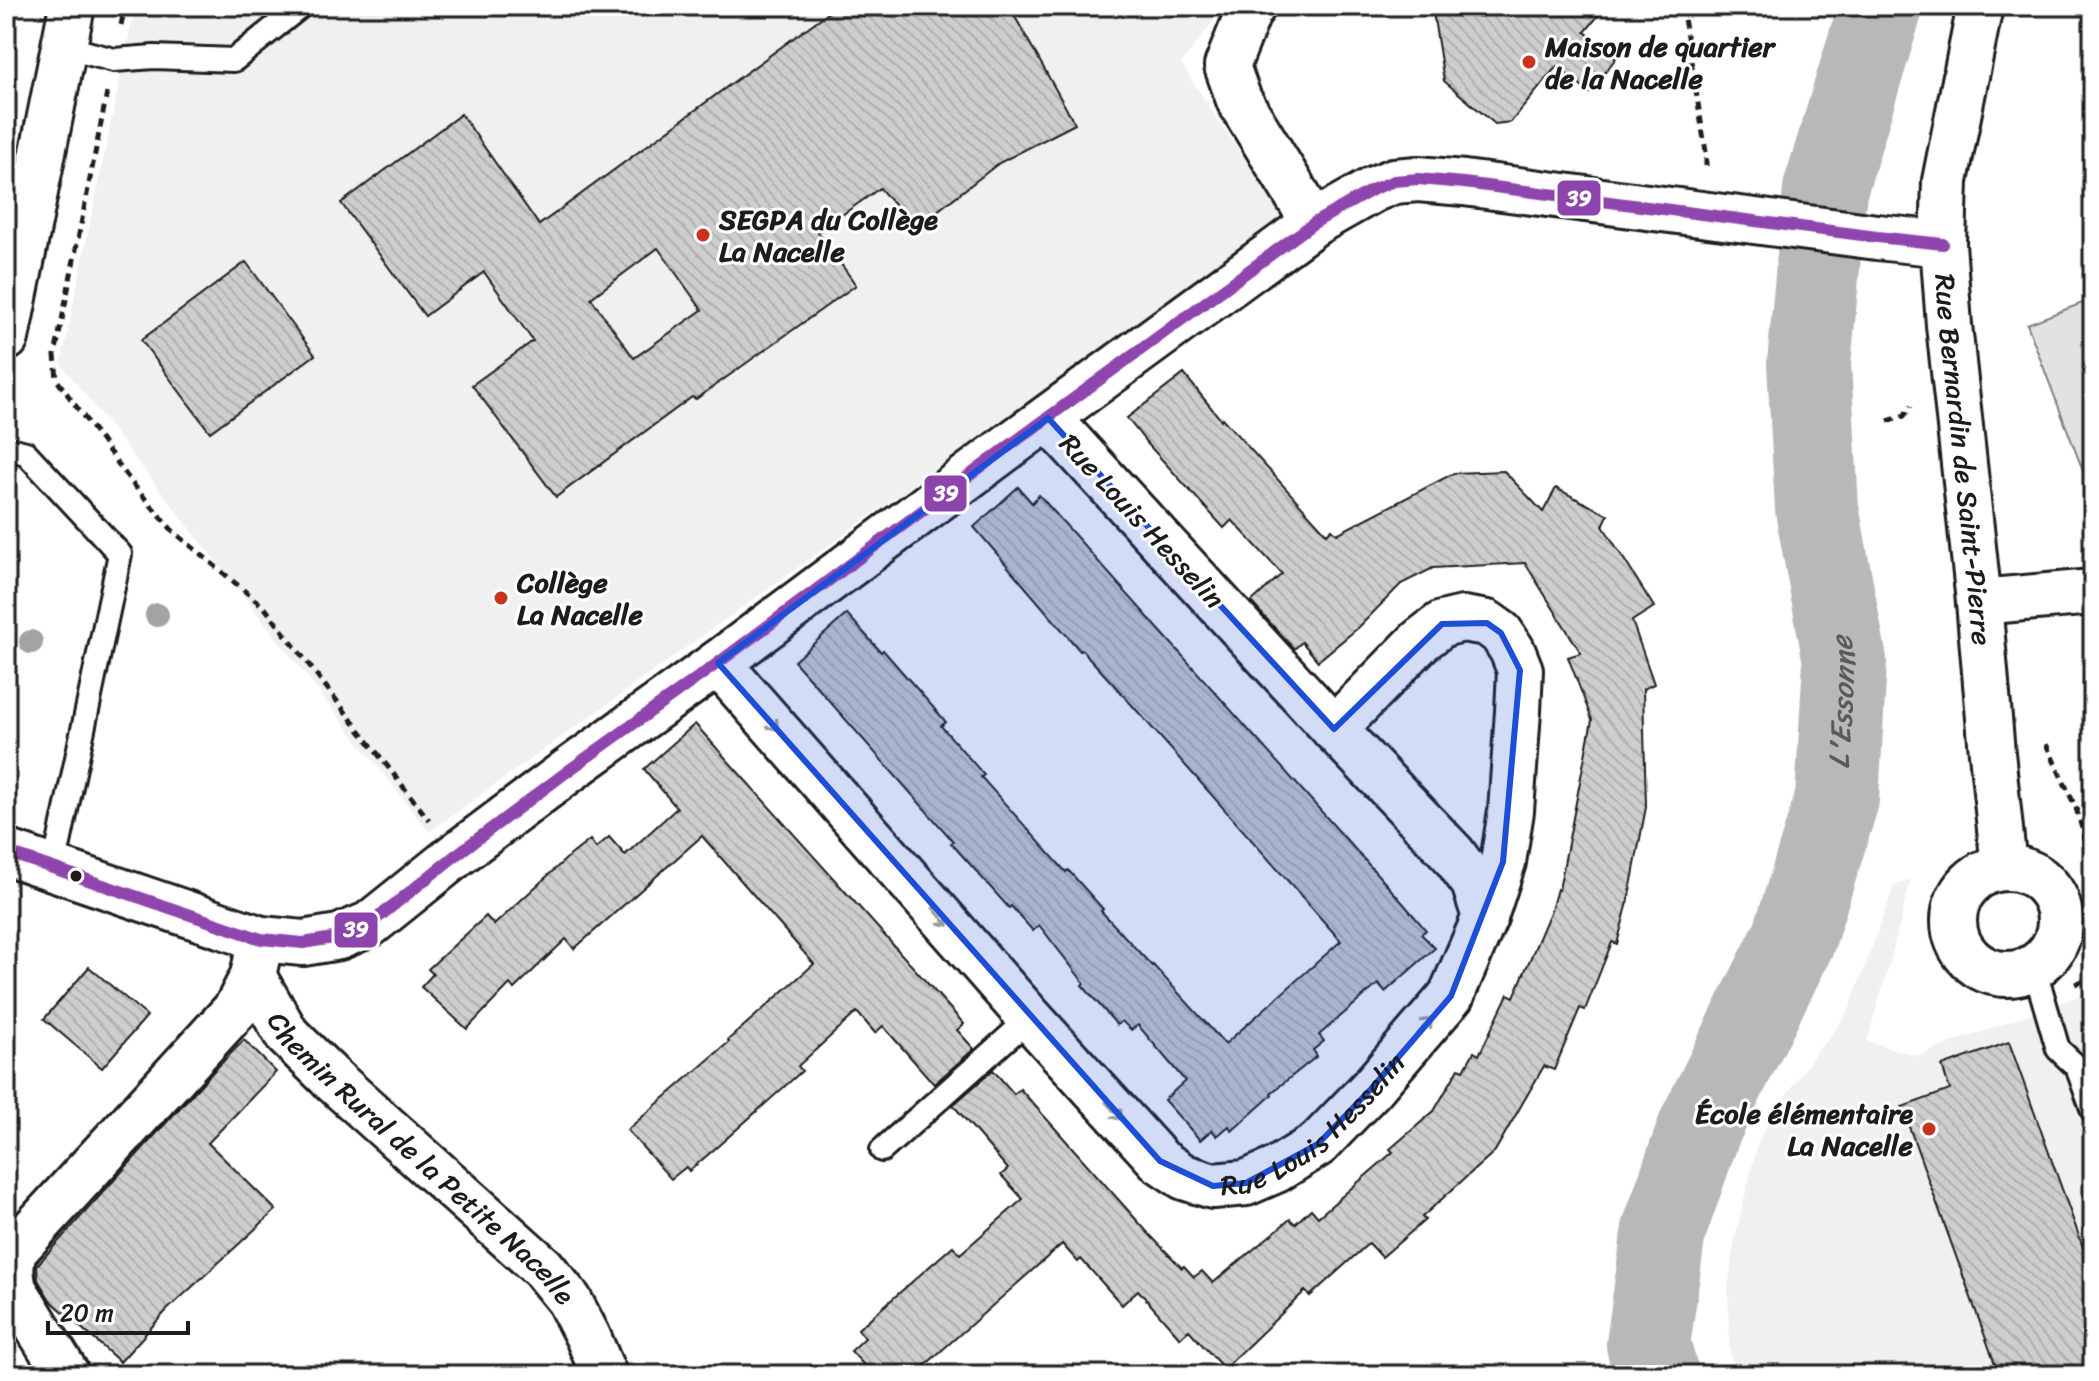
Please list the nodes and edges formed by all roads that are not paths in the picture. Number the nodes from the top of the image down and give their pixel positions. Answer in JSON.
{"nodes":[{"id":1,"x":301,"y":6,"type":"edge"},
{"id":2,"x":1253,"y":6,"type":"edge"},
{"id":3,"x":1980,"y":6,"type":"edge"},
{"id":4,"x":68,"y":26,"type":"edge"},
{"id":5,"x":1314,"y":223,"type":"junction"},
{"id":6,"x":1943,"y":244,"type":"junction"},
{"id":7,"x":6,"y":338,"type":"edge"},
{"id":8,"x":1048,"y":418,"type":"junction"},
{"id":9,"x":6,"y":448,"type":"edge"},
{"id":10,"x":2093,"y":592,"type":"edge"},
{"id":11,"x":1979,"y":602,"type":"junction"},
{"id":12,"x":718,"y":663,"type":"junction"},
{"id":13,"x":1334,"y":729,"type":"junction"},
{"id":14,"x":6,"y":852,"type":"edge"},
{"id":15,"x":54,"y":867,"type":"junction"},
{"id":16,"x":2004,"y":867,"type":"junction"},
{"id":17,"x":1485,"y":917,"type":"junction"},
{"id":18,"x":257,"y":958,"type":"junction"},
{"id":19,"x":2034,"y":967,"type":"junction"},
{"id":20,"x":1030,"y":1018,"type":"junction"},
{"id":21,"x":2093,"y":1111,"type":"edge"},
{"id":22,"x":882,"y":1150,"type":"dead end"},
{"id":23,"x":67,"y":1375,"type":"edge"},
{"id":24,"x":604,"y":1375,"type":"edge"}],
"edges":[{"from":1,"to":4,"type":"lane"},
{"from":2,"to":5,"type":"street"},
{"from":3,"to":6,"type":"street","name":"Rue Bernardin de Saint-Pierre"},
{"from":4,"to":7,"type":"street"},
{"from":5,"to":6,"type":"street"},
{"from":5,"to":8,"type":"street"},
{"from":6,"to":11,"type":"street","name":"Rue Bernardin de Saint-Pierre"},
{"from":8,"to":12,"type":"street"},
{"from":8,"to":13,"type":"street","name":"Rue Louis Hesselin"},
{"from":9,"to":15,"type":"lane"},
{"from":10,"to":11,"type":"street"},
{"from":11,"to":16,"type":"street","name":"Rue Bernardin de Saint-Pierre"},
{"from":12,"to":18,"type":"street"},
{"from":12,"to":20,"type":"street","name":"Rue Louis Hesselin","one_way":true},
{"from":13,"to":17,"type":"street","name":"Rue Louis Hesselin"},
{"from":13,"to":17,"type":"street","name":"Rue Louis Hesselin"},
{"from":14,"to":15,"type":"street"},
{"from":15,"to":18,"type":"street"},
{"from":16,"to":19,"type":"street"},
{"from":16,"to":19,"type":"street"},
{"from":20,"to":17,"type":"street","name":"Rue Louis Hesselin","one_way":true},
{"from":18,"to":23,"type":"street"},
{"from":18,"to":24,"type":"street","name":"Chemin Rural de la Petite Nacelle"},
{"from":19,"to":21,"type":"lane"},
{"from":20,"to":22,"type":"lane"}]}
